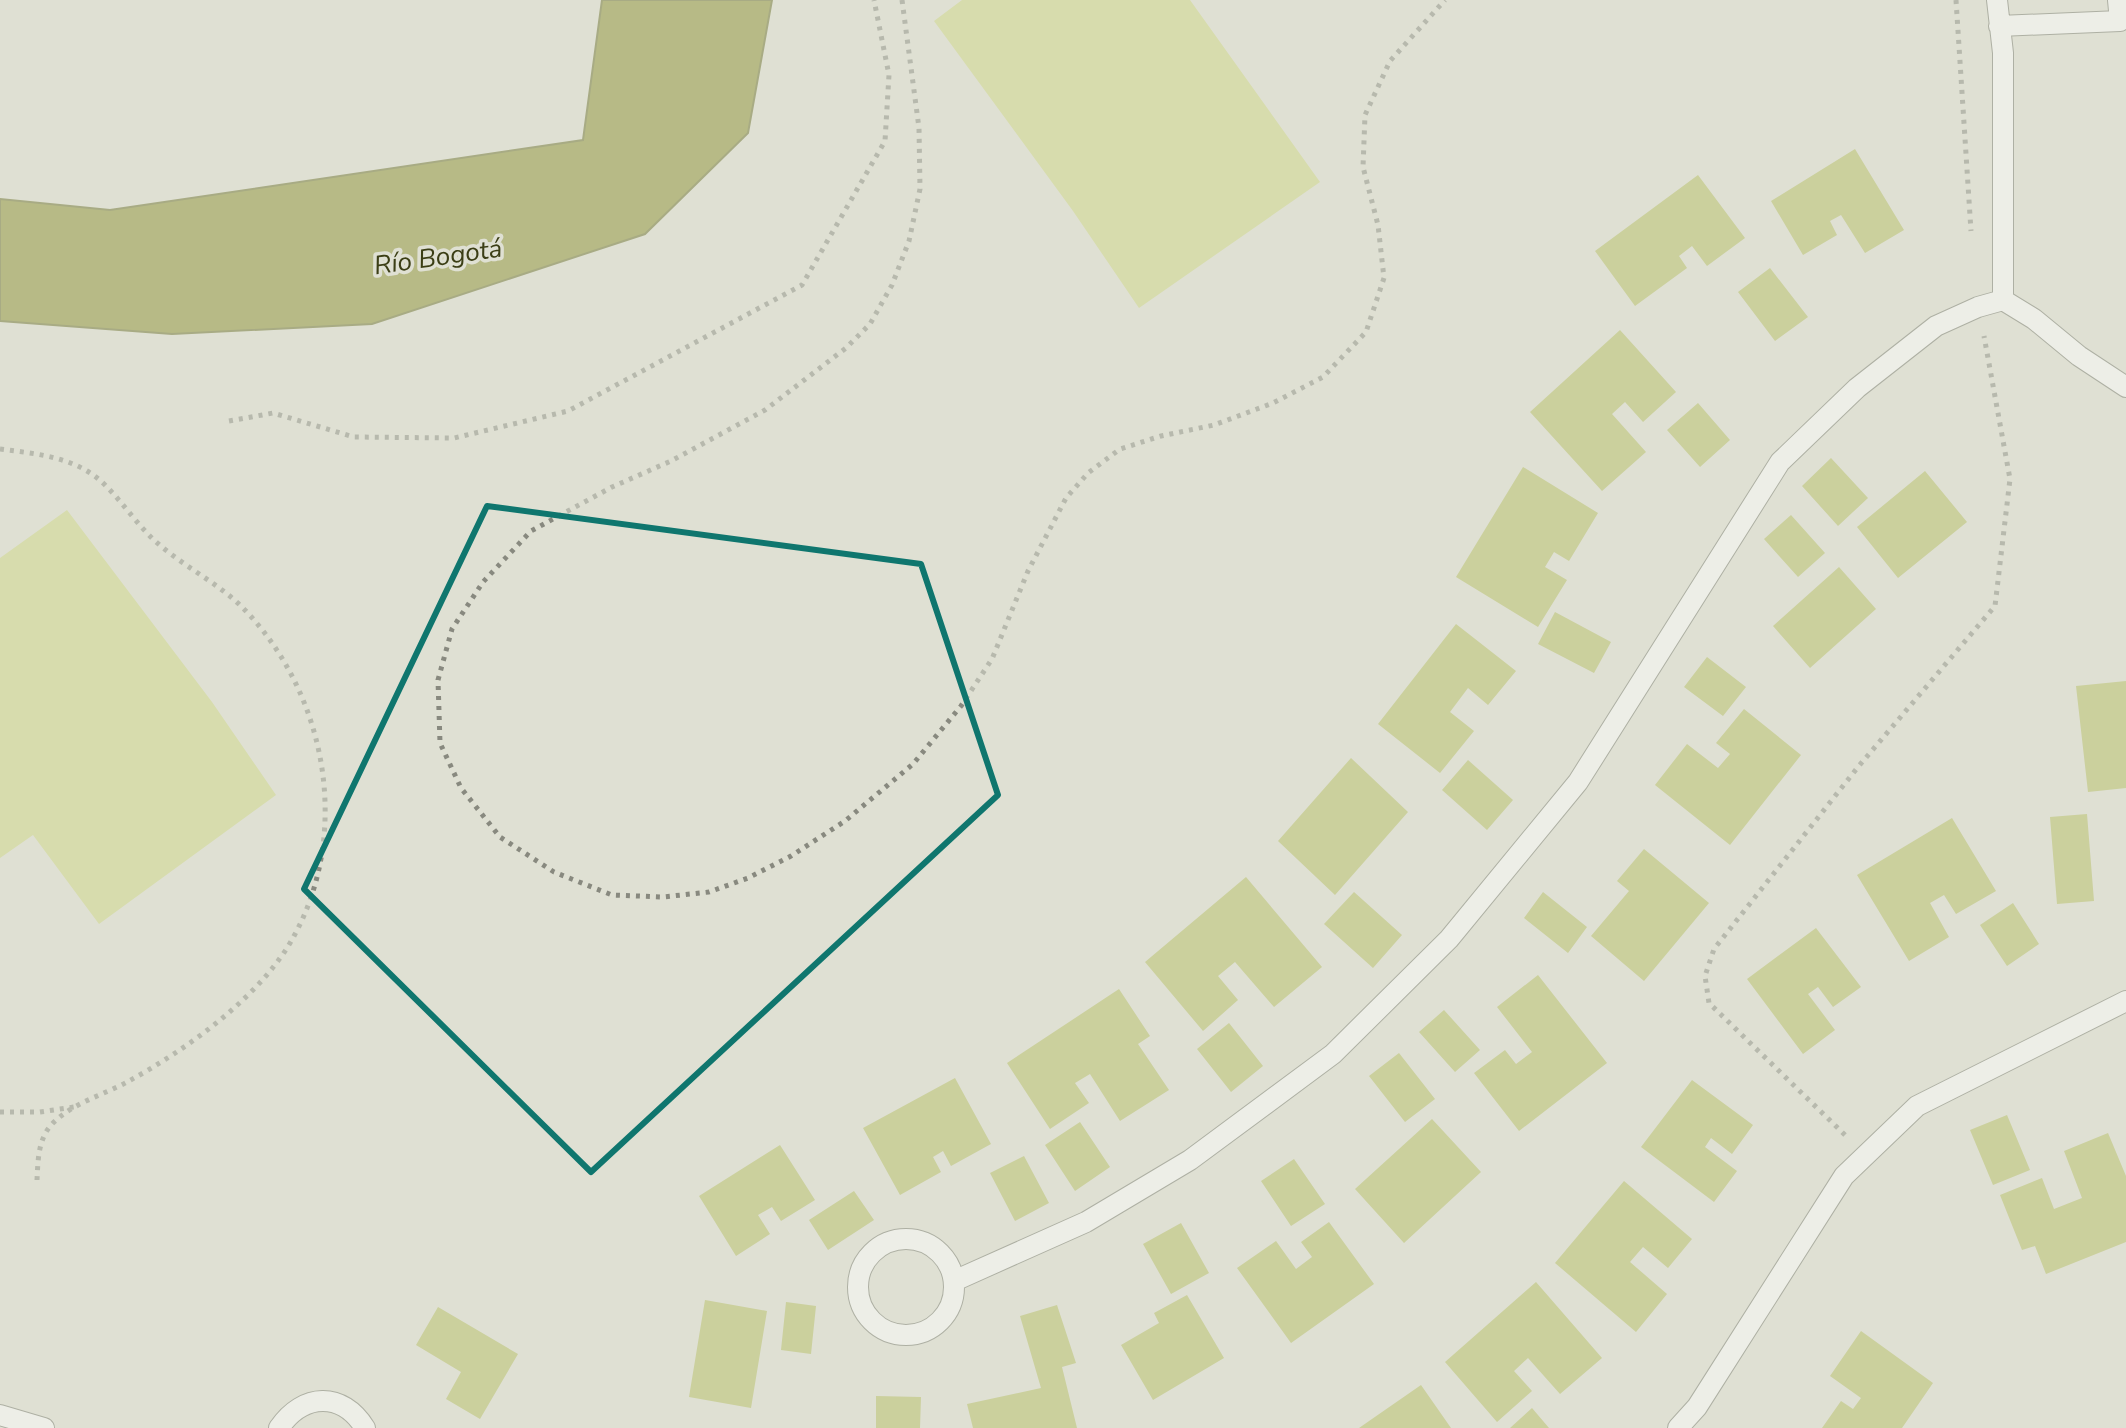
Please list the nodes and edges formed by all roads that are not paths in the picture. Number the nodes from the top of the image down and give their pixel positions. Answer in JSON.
{"nodes":[{"id":1,"x":1997,"y":0,"type":"edge"},
{"id":2,"x":2118,"y":0,"type":"edge"},
{"id":3,"x":1999,"y":26,"type":"junction"},
{"id":4,"x":2003,"y":300,"type":"junction"},
{"id":5,"x":2126,"y":387,"type":"edge"},
{"id":6,"x":2126,"y":1001,"type":"edge"},
{"id":7,"x":954,"y":1281,"type":"junction"},
{"id":8,"x":0,"y":1415,"type":"edge"},
{"id":9,"x":44,"y":1428,"type":"edge"},
{"id":10,"x":279,"y":1428,"type":"edge"},
{"id":11,"x":365,"y":1428,"type":"edge"},
{"id":12,"x":1678,"y":1428,"type":"edge"}],
"edges":[{"from":1,"to":3,"type":"lane"},
{"from":2,"to":3,"type":"lane"},
{"from":3,"to":4,"type":"lane"},
{"from":4,"to":5,"type":"lane"},
{"from":4,"to":7,"type":"lane"},
{"from":6,"to":12,"type":"lane"},
{"from":7,"to":7,"type":"lane"},
{"from":8,"to":9,"type":"lane"},
{"from":10,"to":11,"type":"lane"}]}
